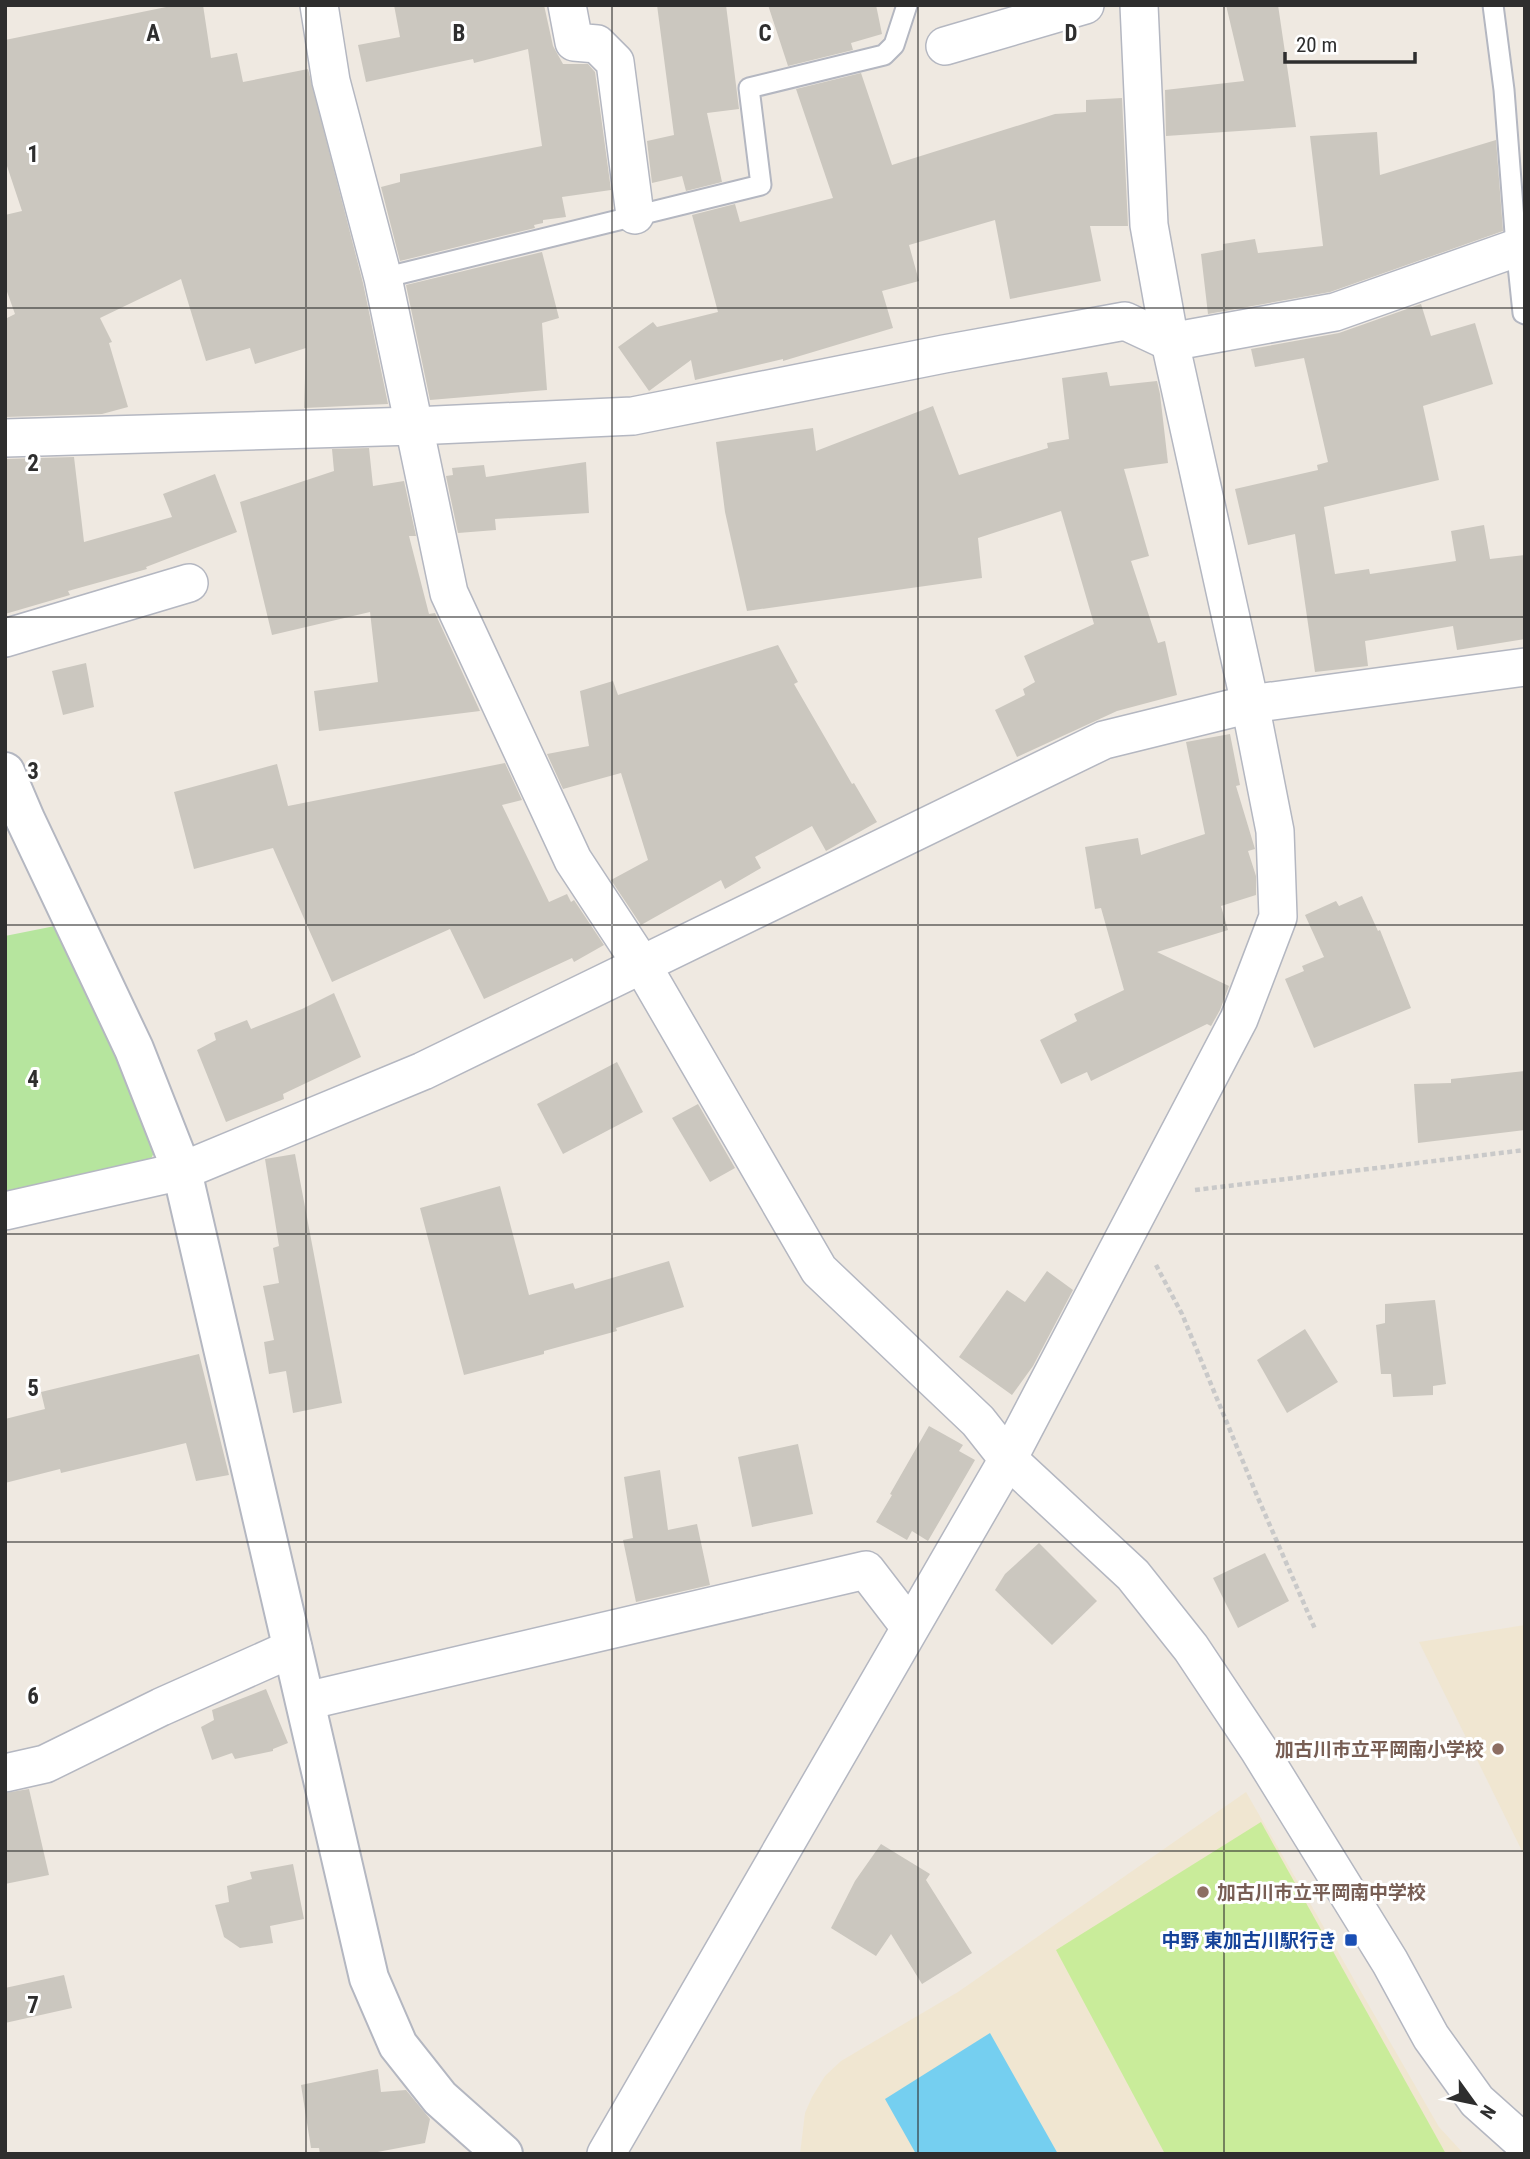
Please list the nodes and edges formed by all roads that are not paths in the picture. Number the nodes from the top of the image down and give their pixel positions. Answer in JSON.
{"nodes":[{"id":1,"x":319,"y":5,"type":"edge"},
{"id":2,"x":567,"y":5,"type":"edge"},
{"id":3,"x":907,"y":5,"type":"edge"},
{"id":4,"x":1085,"y":5,"type":"edge"},
{"id":5,"x":1139,"y":5,"type":"edge"},
{"id":6,"x":1493,"y":5,"type":"edge"},
{"id":7,"x":946,"y":46,"type":"dead end"},
{"id":8,"x":635,"y":215,"type":"junction"},
{"id":9,"x":1520,"y":245,"type":"edge"},
{"id":10,"x":383,"y":278,"type":"junction"},
{"id":11,"x":1525,"y":314,"type":"edge"},
{"id":12,"x":1170,"y":342,"type":"junction"},
{"id":13,"x":414,"y":426,"type":"junction"},
{"id":14,"x":5,"y":438,"type":"edge"},
{"id":15,"x":188,"y":583,"type":"dead end"},
{"id":16,"x":5,"y":638,"type":"edge"},
{"id":17,"x":1525,"y":667,"type":"edge"},
{"id":18,"x":1250,"y":704,"type":"junction"},
{"id":19,"x":5,"y":772,"type":"edge"},
{"id":20,"x":15,"y":821,"type":"edge"},
{"id":21,"x":642,"y":965,"type":"junction"},
{"id":22,"x":182,"y":1171,"type":"junction"},
{"id":23,"x":5,"y":1210,"type":"edge"},
{"id":24,"x":1007,"y":1459,"type":"junction"},
{"id":25,"x":909,"y":1626,"type":"junction"},
{"id":26,"x":293,"y":1648,"type":"junction"},
{"id":27,"x":306,"y":1701,"type":"junction"},
{"id":28,"x":5,"y":1773,"type":"edge"},
{"id":29,"x":1525,"y":2144,"type":"edge"},
{"id":30,"x":503,"y":2154,"type":"edge"},
{"id":31,"x":606,"y":2154,"type":"edge"}],
"edges":[{"from":1,"to":10,"type":"street"},
{"from":2,"to":8,"type":"street"},
{"from":3,"to":8,"type":"lane"},
{"from":4,"to":7,"type":"street"},
{"from":5,"to":12,"type":"street"},
{"from":6,"to":9,"type":"lane"},
{"from":8,"to":10,"type":"lane"},
{"from":9,"to":11,"type":"lane"},
{"from":9,"to":12,"type":"street"},
{"from":10,"to":13,"type":"street"},
{"from":12,"to":13,"type":"street"},
{"from":12,"to":18,"type":"street"},
{"from":13,"to":14,"type":"street"},
{"from":13,"to":21,"type":"street"},
{"from":15,"to":16,"type":"street"},
{"from":17,"to":18,"type":"street"},
{"from":18,"to":21,"type":"street"},
{"from":18,"to":24,"type":"street"},
{"from":19,"to":20,"type":"street"},
{"from":20,"to":22,"type":"street"},
{"from":21,"to":22,"type":"street"},
{"from":21,"to":24,"type":"street"},
{"from":22,"to":23,"type":"street"},
{"from":22,"to":26,"type":"street"},
{"from":24,"to":25,"type":"street"},
{"from":24,"to":29,"type":"street"},
{"from":25,"to":27,"type":"street"},
{"from":25,"to":31,"type":"street"},
{"from":26,"to":27,"type":"street"},
{"from":26,"to":28,"type":"street"},
{"from":27,"to":30,"type":"street"}]}
